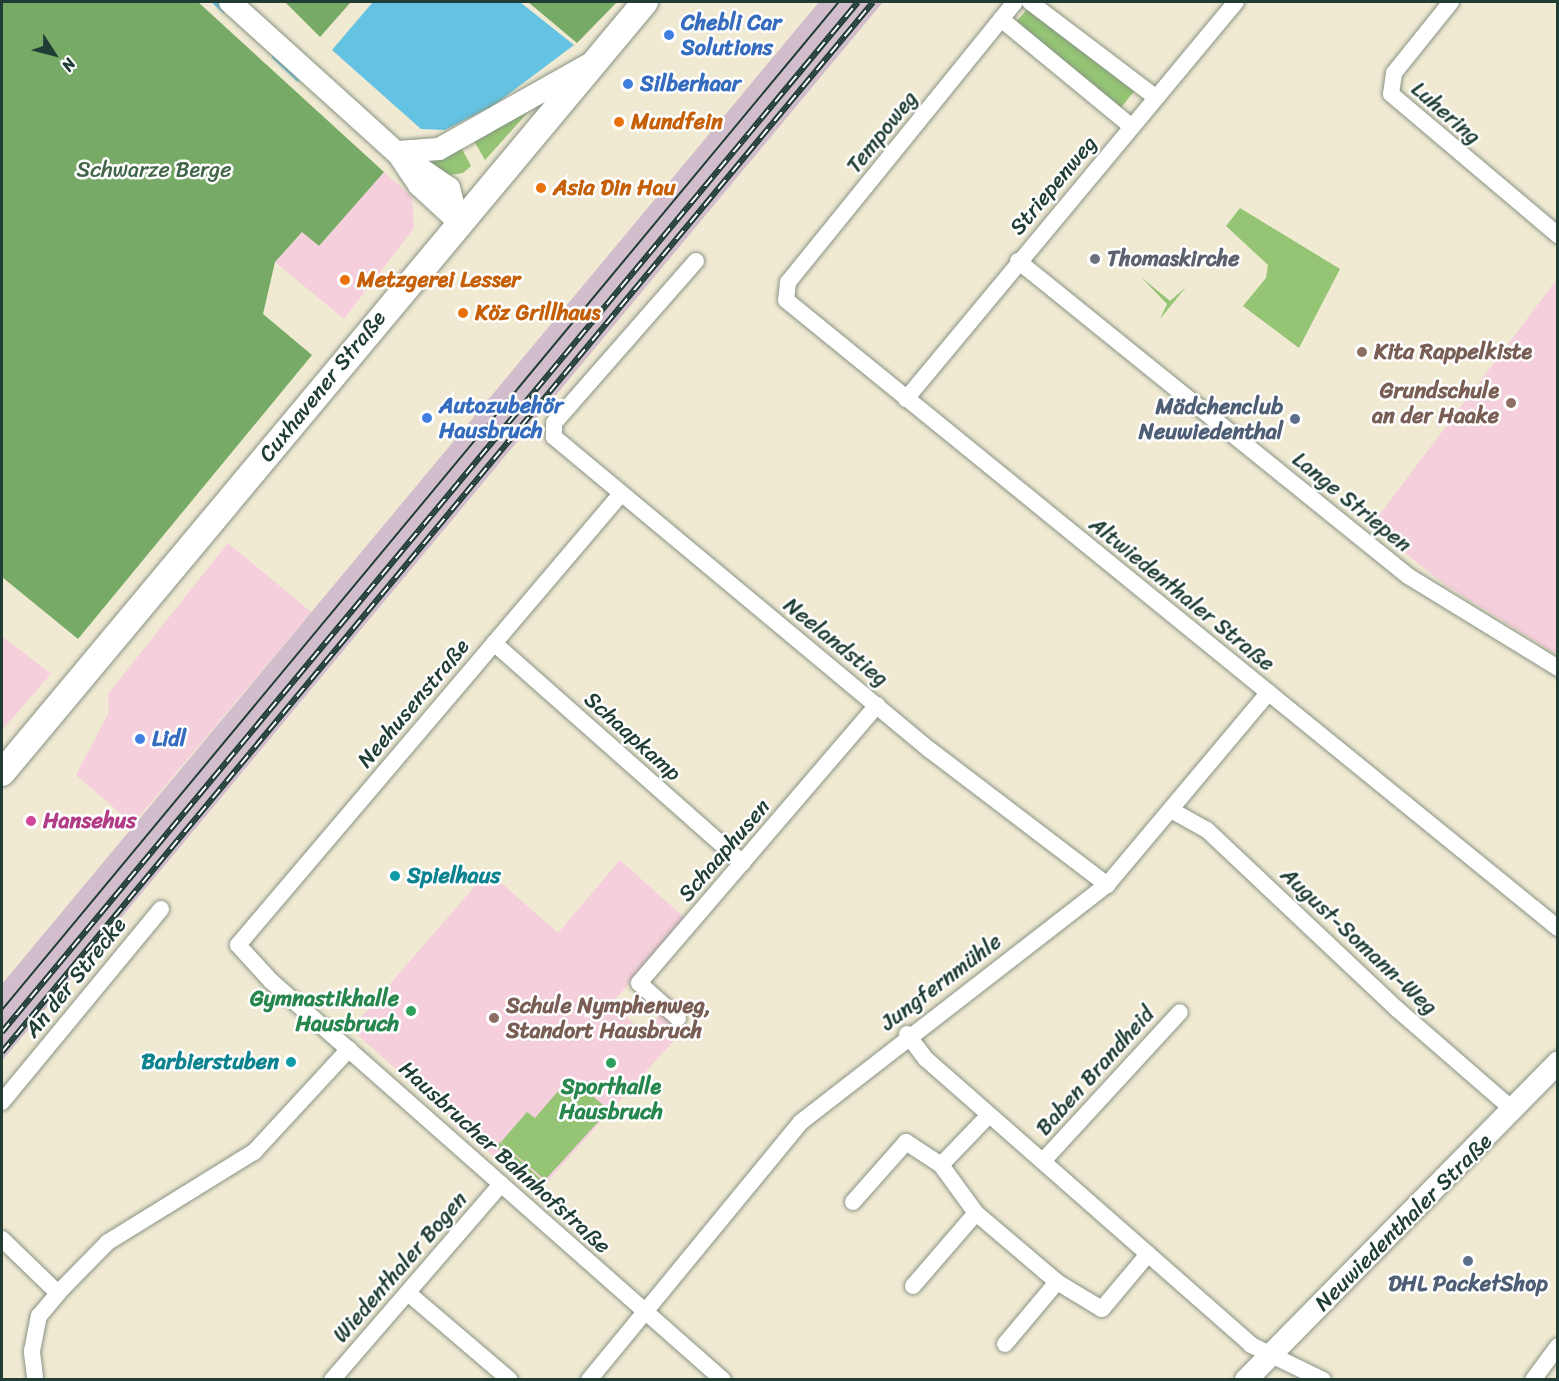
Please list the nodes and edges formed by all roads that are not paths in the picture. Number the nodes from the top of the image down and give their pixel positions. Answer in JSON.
{"nodes":[{"id":1,"x":230,"y":2,"type":"edge"},
{"id":2,"x":645,"y":2,"type":"edge"},
{"id":3,"x":1015,"y":2,"type":"edge"},
{"id":4,"x":1030,"y":2,"type":"edge"},
{"id":5,"x":1236,"y":2,"type":"edge"},
{"id":6,"x":1448,"y":3,"type":"edge"},
{"id":7,"x":1001,"y":19,"type":"junction"},
{"id":8,"x":595,"y":60,"type":"junction"},
{"id":9,"x":1155,"y":97,"type":"junction"},
{"id":10,"x":1131,"y":126,"type":"junction"},
{"id":11,"x":396,"y":152,"type":"junction"},
{"id":12,"x":458,"y":221,"type":"junction"},
{"id":13,"x":1557,"y":235,"type":"edge"},
{"id":14,"x":696,"y":261,"type":"dead end"},
{"id":15,"x":1018,"y":261,"type":"junction"},
{"id":16,"x":784,"y":291,"type":"joint"},
{"id":17,"x":906,"y":399,"type":"junction"},
{"id":18,"x":620,"y":495,"type":"junction"},
{"id":19,"x":494,"y":643,"type":"junction"},
{"id":20,"x":1557,"y":668,"type":"edge"},
{"id":21,"x":1268,"y":693,"type":"junction"},
{"id":22,"x":877,"y":705,"type":"junction"},
{"id":23,"x":2,"y":772,"type":"edge"},
{"id":24,"x":1171,"y":810,"type":"junction"},
{"id":25,"x":743,"y":863,"type":"junction"},
{"id":26,"x":1107,"y":885,"type":"junction"},
{"id":27,"x":161,"y":909,"type":"dead end"},
{"id":28,"x":1557,"y":928,"type":"edge"},
{"id":29,"x":238,"y":940,"type":"joint"},
{"id":30,"x":1180,"y":1012,"type":"dead end"},
{"id":31,"x":678,"y":1018,"type":"dead end"},
{"id":32,"x":907,"y":1035,"type":"junction"},
{"id":33,"x":349,"y":1049,"type":"junction"},
{"id":34,"x":1557,"y":1063,"type":"edge"},
{"id":35,"x":2,"y":1102,"type":"edge"},
{"id":36,"x":1513,"y":1110,"type":"junction"},
{"id":37,"x":989,"y":1115,"type":"junction"},
{"id":38,"x":1043,"y":1161,"type":"junction"},
{"id":39,"x":941,"y":1165,"type":"junction"},
{"id":40,"x":501,"y":1185,"type":"junction"},
{"id":41,"x":853,"y":1203,"type":"dead end"},
{"id":42,"x":976,"y":1214,"type":"junction"},
{"id":43,"x":2,"y":1239,"type":"edge"},
{"id":44,"x":1148,"y":1254,"type":"junction"},
{"id":45,"x":1057,"y":1282,"type":"junction"},
{"id":46,"x":914,"y":1286,"type":"dead end"},
{"id":47,"x":58,"y":1293,"type":"junction"},
{"id":48,"x":408,"y":1293,"type":"junction"},
{"id":49,"x":644,"y":1310,"type":"junction"},
{"id":50,"x":1005,"y":1344,"type":"dead end"},
{"id":51,"x":1557,"y":1346,"type":"edge"},
{"id":52,"x":1269,"y":1357,"type":"junction"},
{"id":53,"x":36,"y":1379,"type":"edge"},
{"id":54,"x":332,"y":1380,"type":"edge"},
{"id":55,"x":510,"y":1380,"type":"edge"},
{"id":56,"x":589,"y":1380,"type":"edge"},
{"id":57,"x":723,"y":1380,"type":"edge"},
{"id":58,"x":1246,"y":1380,"type":"edge"},
{"id":59,"x":1323,"y":1380,"type":"edge"},
{"id":60,"x":1533,"y":1380,"type":"edge"}],
"edges":[{"from":1,"to":11,"type":"main road"},
{"from":2,"to":8,"type":"main road","name":"Cuxhavener Straße"},
{"from":3,"to":7,"type":"street","name":"Tempoweg"},
{"from":4,"to":9,"type":"street"},
{"from":5,"to":9,"type":"street","name":"Striepenweg"},
{"from":6,"to":13,"type":"street","name":"Luhering"},
{"from":7,"to":10,"type":"street"},
{"from":7,"to":16,"type":"street","name":"Tempoweg"},
{"from":8,"to":11,"type":"main road"},
{"from":8,"to":12,"type":"main road","name":"Cuxhavener Straße"},
{"from":9,"to":10,"type":"street","name":"Striepenweg"},
{"from":10,"to":15,"type":"street","name":"Striepenweg"},
{"from":11,"to":12,"type":"main road"},
{"from":12,"to":23,"type":"main road","name":"Cuxhavener Straße"},
{"from":14,"to":18,"type":"street","name":"Neelandstieg"},
{"from":15,"to":17,"type":"street","name":"Striepenweg"},
{"from":15,"to":20,"type":"street","name":"Lange Striepen"},
{"from":16,"to":17,"type":"street","name":"Altwiedenthaler Straße"},
{"from":17,"to":21,"type":"street","name":"Altwiedenthaler Straße"},
{"from":18,"to":19,"type":"street","name":"Neehusenstraße"},
{"from":18,"to":22,"type":"street","name":"Neelandstieg"},
{"from":19,"to":25,"type":"street","name":"Schaapkamp"},
{"from":19,"to":29,"type":"street","name":"Neehusenstraße"},
{"from":21,"to":24,"type":"street","name":"Jungfernmühle"},
{"from":21,"to":28,"type":"street","name":"Altwiedenthaler Straße"},
{"from":22,"to":25,"type":"street","name":"Schaaphusen"},
{"from":22,"to":26,"type":"street","name":"Neelandstieg"},
{"from":24,"to":26,"type":"street","name":"Jungfernmühle"},
{"from":24,"to":36,"type":"street","name":"August-Somann-Weg"},
{"from":25,"to":31,"type":"street","name":"Schaaphusen"},
{"from":26,"to":32,"type":"street","name":"Jungfernmühle"},
{"from":27,"to":35,"type":"street","name":"An der Strecke"},
{"from":29,"to":33,"type":"street","name":"Hausbrucher Bahnhofstraße"},
{"from":30,"to":38,"type":"street","name":"Baben Brandheid"},
{"from":32,"to":37,"type":"street","name":"Baben Brandheid"},
{"from":32,"to":49,"type":"street","name":"Jungfernmühle"},
{"from":33,"to":40,"type":"street","name":"Hausbrucher Bahnhofstraße"},
{"from":33,"to":47,"type":"street"},
{"from":34,"to":36,"type":"main road","name":"Neuwiedenthaler Straße"},
{"from":36,"to":52,"type":"main road","name":"Neuwiedenthaler Straße"},
{"from":37,"to":38,"type":"street","name":"Baben Brandheid"},
{"from":37,"to":39,"type":"street"},
{"from":38,"to":44,"type":"street","name":"Baben Brandheid"},
{"from":39,"to":41,"type":"street"},
{"from":39,"to":42,"type":"street"},
{"from":40,"to":48,"type":"street","name":"Wiedenthaler Bogen"},
{"from":40,"to":49,"type":"street","name":"Hausbrucher Bahnhofstraße"},
{"from":42,"to":45,"type":"street"},
{"from":42,"to":46,"type":"street"},
{"from":43,"to":47,"type":"street"},
{"from":44,"to":45,"type":"street"},
{"from":44,"to":52,"type":"street","name":"Baben Brandheid"},
{"from":45,"to":50,"type":"street"},
{"from":47,"to":53,"type":"street"},
{"from":48,"to":54,"type":"street","name":"Wiedenthaler Bogen"},
{"from":48,"to":55,"type":"street"},
{"from":49,"to":56,"type":"street","name":"Jungfernmühle"},
{"from":49,"to":57,"type":"street","name":"Hausbrucher Bahnhofstraße"},
{"from":51,"to":60,"type":"street"},
{"from":52,"to":58,"type":"main road","name":"Neuwiedenthaler Straße"},
{"from":52,"to":59,"type":"street","name":"Baben Brandheid"}]}
